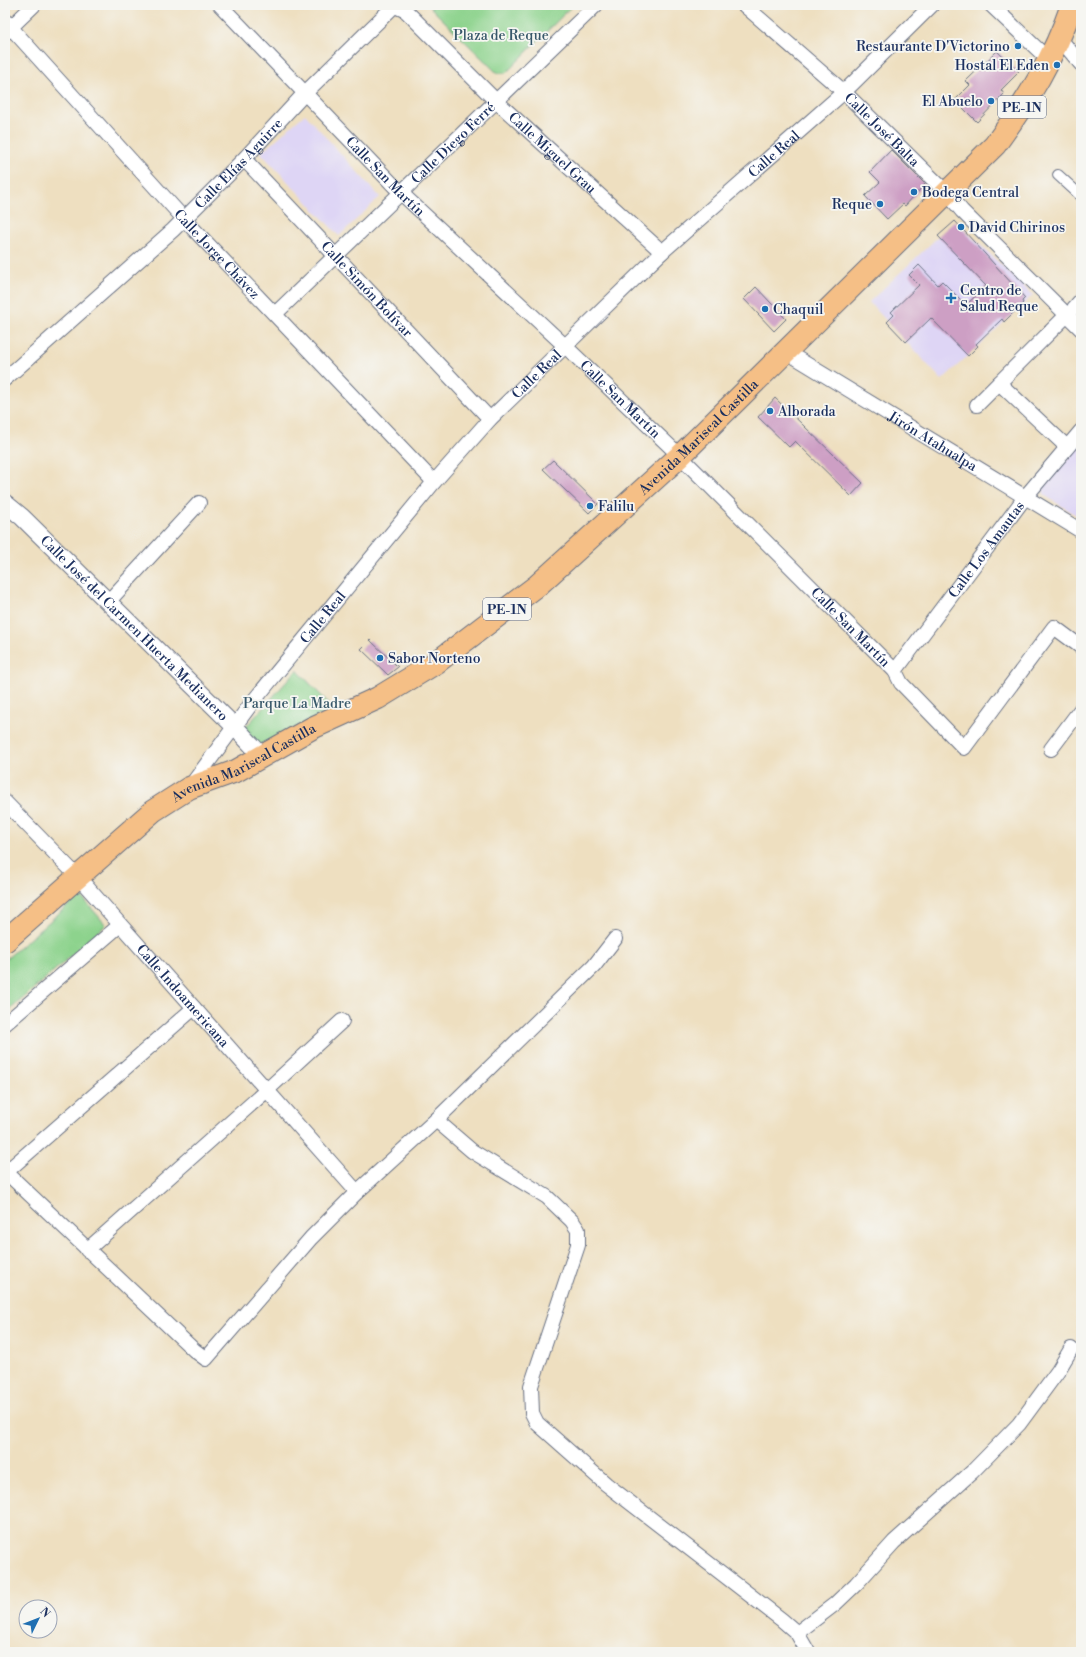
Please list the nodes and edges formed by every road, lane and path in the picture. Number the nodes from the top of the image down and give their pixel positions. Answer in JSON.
{"nodes":[{"id":1,"x":34,"y":5,"type":"edge"},
{"id":2,"x":220,"y":5,"type":"edge"},
{"id":3,"x":394,"y":5,"type":"edge"},
{"id":4,"x":596,"y":5,"type":"edge"},
{"id":5,"x":744,"y":5,"type":"edge"},
{"id":6,"x":932,"y":5,"type":"edge"},
{"id":7,"x":991,"y":5,"type":"edge"},
{"id":8,"x":1072,"y":5,"type":"edge"},
{"id":9,"x":7,"y":27,"type":"edge"},
{"id":10,"x":1060,"y":38,"type":"junction"},
{"id":11,"x":1050,"y":61,"type":"junction"},
{"id":12,"x":1081,"y":64,"type":"edge"},
{"id":13,"x":844,"y":92,"type":"junction"},
{"id":14,"x":304,"y":94,"type":"junction"},
{"id":15,"x":496,"y":101,"type":"junction"},
{"id":16,"x":244,"y":159,"type":"junction"},
{"id":17,"x":1058,"y":175,"type":"dead end"},
{"id":18,"x":400,"y":192,"type":"junction"},
{"id":19,"x":947,"y":193,"type":"junction"},
{"id":20,"x":1081,"y":196,"type":"edge"},
{"id":21,"x":184,"y":219,"type":"junction"},
{"id":22,"x":662,"y":252,"type":"junction"},
{"id":23,"x":336,"y":254,"type":"junction"},
{"id":24,"x":1074,"y":308,"type":"edge"},
{"id":25,"x":275,"y":314,"type":"junction"},
{"id":26,"x":1081,"y":329,"type":"edge"},
{"id":27,"x":564,"y":345,"type":"junction"},
{"id":28,"x":785,"y":351,"type":"junction"},
{"id":29,"x":5,"y":379,"type":"edge"},
{"id":30,"x":999,"y":384,"type":"junction"},
{"id":31,"x":978,"y":405,"type":"dead end"},
{"id":32,"x":490,"y":419,"type":"junction"},
{"id":33,"x":1081,"y":431,"type":"edge"},
{"id":34,"x":1067,"y":447,"type":"junction"},
{"id":35,"x":680,"y":456,"type":"junction"},
{"id":36,"x":434,"y":482,"type":"junction"},
{"id":37,"x":1026,"y":496,"type":"junction"},
{"id":38,"x":5,"y":503,"type":"edge"},
{"id":39,"x":199,"y":503,"type":"dead end"},
{"id":40,"x":1081,"y":531,"type":"edge"},
{"id":41,"x":108,"y":602,"type":"junction"},
{"id":42,"x":1081,"y":647,"type":"edge"},
{"id":43,"x":896,"y":671,"type":"junction"},
{"id":44,"x":1081,"y":709,"type":"edge"},
{"id":45,"x":234,"y":726,"type":"junction"},
{"id":46,"x":1051,"y":749,"type":"dead end"},
{"id":47,"x":262,"y":756,"type":"junction"},
{"id":48,"x":189,"y":788,"type":"junction"},
{"id":49,"x":5,"y":802,"type":"edge"},
{"id":50,"x":79,"y":878,"type":"junction"},
{"id":51,"x":120,"y":925,"type":"junction"},
{"id":52,"x":615,"y":939,"type":"dead end"},
{"id":53,"x":5,"y":941,"type":"edge"},
{"id":54,"x":194,"y":1008,"type":"junction"},
{"id":55,"x":342,"y":1021,"type":"dead end"},
{"id":56,"x":5,"y":1024,"type":"edge"},
{"id":57,"x":267,"y":1090,"type":"junction"},
{"id":58,"x":436,"y":1120,"type":"junction"},
{"id":59,"x":5,"y":1173,"type":"edge"},
{"id":60,"x":357,"y":1192,"type":"junction"},
{"id":61,"x":87,"y":1250,"type":"junction"},
{"id":62,"x":1071,"y":1349,"type":"dead end"},
{"id":63,"x":797,"y":1633,"type":"junction"},
{"id":64,"x":808,"y":1652,"type":"edge"}],
"edges":[{"from":1,"to":9,"type":"street"},
{"from":2,"to":14,"type":"street","name":"Calle San Martín"},
{"from":3,"to":14,"type":"street","name":"Calle Elías Aguirre"},
{"from":3,"to":15,"type":"street","name":"Calle Miguel Grau"},
{"from":4,"to":15,"type":"street","name":"Calle Diego Ferré"},
{"from":5,"to":13,"type":"street","name":"Calle José Balta"},
{"from":6,"to":13,"type":"street","name":"Calle Real"},
{"from":7,"to":11,"type":"street"},
{"from":8,"to":10,"type":"highway","name":"Avenida Mariscal Castilla","number":"PE-1N"},
{"from":9,"to":21,"type":"street","name":"Calle Jorge Chávez"},
{"from":10,"to":11,"type":"highway","name":"Avenida Mariscal Castilla","number":"PE-1N"},
{"from":10,"to":12,"type":"street"},
{"from":11,"to":19,"type":"highway","name":"Avenida Mariscal Castilla","number":"PE-1N"},
{"from":13,"to":19,"type":"street","name":"Calle José Balta"},
{"from":13,"to":22,"type":"street","name":"Calle Real"},
{"from":14,"to":16,"type":"street","name":"Calle Elías Aguirre"},
{"from":14,"to":18,"type":"street","name":"Calle San Martín"},
{"from":15,"to":18,"type":"street","name":"Calle Diego Ferré"},
{"from":15,"to":22,"type":"street","name":"Calle Miguel Grau"},
{"from":16,"to":21,"type":"street","name":"Calle Elías Aguirre"},
{"from":16,"to":23,"type":"street","name":"Calle Simón Bolívar"},
{"from":17,"to":20,"type":"street"},
{"from":18,"to":23,"type":"street","name":"Calle Diego Ferré"},
{"from":18,"to":27,"type":"street","name":"Calle San Martín"},
{"from":19,"to":24,"type":"street","name":"Calle José Balta"},
{"from":19,"to":28,"type":"highway","name":"Avenida Mariscal Castilla","number":"PE-1N"},
{"from":21,"to":25,"type":"street","name":"Calle Jorge Chávez"},
{"from":21,"to":29,"type":"street","name":"Calle Elías Aguirre"},
{"from":22,"to":27,"type":"street","name":"Calle Real"},
{"from":23,"to":25,"type":"street","name":"Calle Diego Ferré"},
{"from":23,"to":32,"type":"street","name":"Calle Simón Bolívar"},
{"from":24,"to":26,"type":"street","name":"Calle José Balta"},
{"from":24,"to":30,"type":"street"},
{"from":25,"to":36,"type":"street","name":"Calle Jorge Chávez"},
{"from":27,"to":32,"type":"street","name":"Calle Real"},
{"from":27,"to":35,"type":"street","name":"Calle San Martín"},
{"from":28,"to":35,"type":"highway","name":"Avenida Mariscal Castilla","number":"PE-1N"},
{"from":28,"to":37,"type":"street","name":"Jirón Atahualpa"},
{"from":30,"to":31,"type":"street"},
{"from":30,"to":34,"type":"street"},
{"from":32,"to":36,"type":"street","name":"Calle Real"},
{"from":33,"to":34,"type":"street","name":"Calle Los Amautas"},
{"from":34,"to":37,"type":"street","name":"Calle Los Amautas"},
{"from":35,"to":43,"type":"street","name":"Calle San Martín"},
{"from":35,"to":47,"type":"highway","name":"Avenida Mariscal Castilla","number":"PE-1N"},
{"from":36,"to":45,"type":"street","name":"Calle Real"},
{"from":37,"to":40,"type":"street","name":"Jirón Atahualpa"},
{"from":37,"to":43,"type":"street","name":"Calle Los Amautas"},
{"from":38,"to":41,"type":"street","name":"Calle José del Carmen Huerta Medianero"},
{"from":39,"to":41,"type":"street"},
{"from":41,"to":45,"type":"street","name":"Calle José del Carmen Huerta Medianero"},
{"from":42,"to":43,"type":"street","name":"Calle San Martín"},
{"from":44,"to":46,"type":"street"},
{"from":45,"to":47,"type":"street","name":"Calle José del Carmen Huerta Medianero"},
{"from":45,"to":48,"type":"street","name":"Calle Real"},
{"from":47,"to":48,"type":"highway","name":"Avenida Mariscal Castilla","number":"PE-1N"},
{"from":48,"to":50,"type":"highway","name":"Avenida Mariscal Castilla","number":"PE-1N"},
{"from":49,"to":50,"type":"street","name":"Calle Indoamericana"},
{"from":50,"to":51,"type":"street","name":"Calle Indoamericana"},
{"from":50,"to":53,"type":"highway","name":"Avenida Mariscal Castilla","number":"PE-1N"},
{"from":51,"to":54,"type":"street","name":"Calle Indoamericana"},
{"from":51,"to":56,"type":"street"},
{"from":52,"to":58,"type":"street"},
{"from":54,"to":57,"type":"street","name":"Calle Indoamericana"},
{"from":54,"to":59,"type":"street"},
{"from":55,"to":57,"type":"street"},
{"from":57,"to":60,"type":"street","name":"Calle Indoamericana"},
{"from":57,"to":61,"type":"street"},
{"from":58,"to":60,"type":"street"},
{"from":58,"to":63,"type":"street"},
{"from":59,"to":61,"type":"street"},
{"from":60,"to":61,"type":"street"},
{"from":62,"to":63,"type":"street"},
{"from":63,"to":64,"type":"street"}]}
